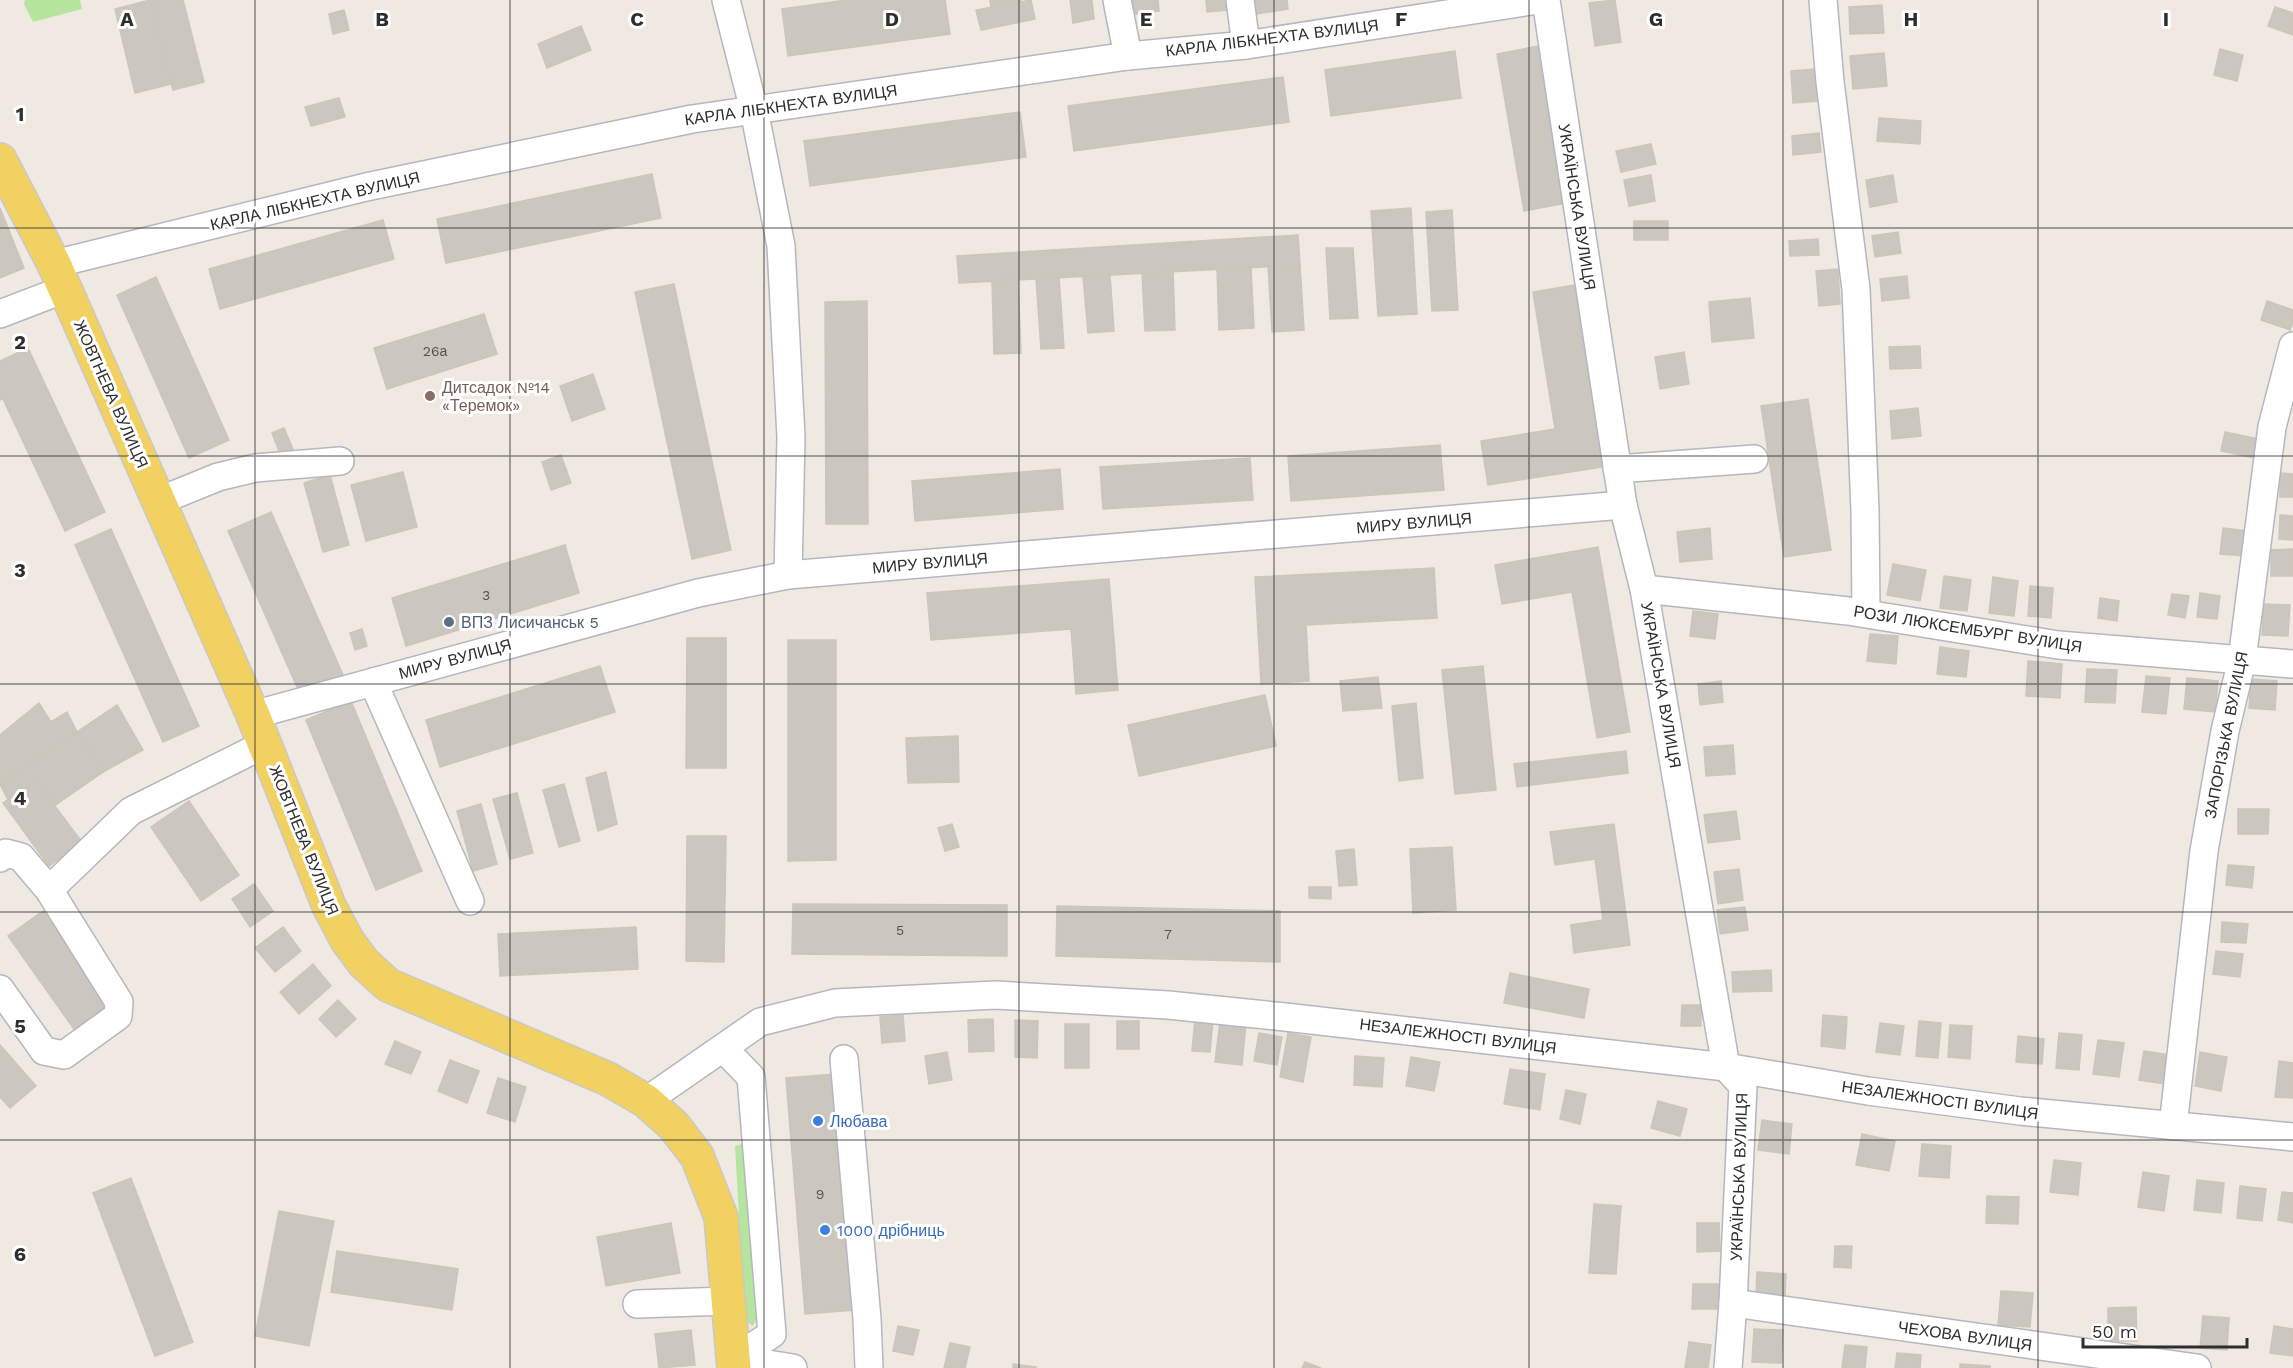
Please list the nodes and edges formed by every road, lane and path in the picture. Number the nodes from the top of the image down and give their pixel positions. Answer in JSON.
{"nodes":[{"id":1,"x":726,"y":0,"type":"edge"},
{"id":2,"x":1117,"y":0,"type":"edge"},
{"id":3,"x":1240,"y":0,"type":"edge"},
{"id":4,"x":1538,"y":0,"type":"edge"},
{"id":5,"x":1546,"y":0,"type":"edge"},
{"id":6,"x":1823,"y":0,"type":"edge"},
{"id":7,"x":1246,"y":45,"type":"junction"},
{"id":8,"x":1128,"y":56,"type":"junction"},
{"id":9,"x":754,"y":110,"type":"junction"},
{"id":10,"x":0,"y":160,"type":"edge"},
{"id":11,"x":59,"y":277,"type":"junction"},
{"id":12,"x":0,"y":315,"type":"edge"},
{"id":13,"x":2293,"y":346,"type":"edge"},
{"id":14,"x":1754,"y":459,"type":"dead end"},
{"id":15,"x":340,"y":461,"type":"dead end"},
{"id":16,"x":1617,"y":469,"type":"junction"},
{"id":17,"x":159,"y":501,"type":"junction"},
{"id":18,"x":1623,"y":505,"type":"junction"},
{"id":19,"x":788,"y":575,"type":"junction"},
{"id":20,"x":1644,"y":589,"type":"junction"},
{"id":21,"x":1866,"y":614,"type":"junction"},
{"id":22,"x":2242,"y":660,"type":"junction"},
{"id":23,"x":2293,"y":664,"type":"edge"},
{"id":24,"x":373,"y":682,"type":"junction"},
{"id":25,"x":253,"y":715,"type":"junction"},
{"id":26,"x":265,"y":744,"type":"junction"},
{"id":27,"x":0,"y":858,"type":"edge"},
{"id":28,"x":49,"y":890,"type":"junction"},
{"id":29,"x":470,"y":900,"type":"dead end"},
{"id":30,"x":0,"y":989,"type":"edge"},
{"id":31,"x":723,"y":1048,"type":"junction"},
{"id":32,"x":844,"y":1059,"type":"dead end"},
{"id":33,"x":1726,"y":1067,"type":"junction"},
{"id":34,"x":646,"y":1101,"type":"junction"},
{"id":35,"x":2173,"y":1126,"type":"junction"},
{"id":36,"x":2293,"y":1137,"type":"edge"},
{"id":37,"x":728,"y":1301,"type":"junction"},
{"id":38,"x":1733,"y":1303,"type":"junction"},
{"id":39,"x":637,"y":1304,"type":"dead end"},
{"id":40,"x":734,"y":1363,"type":"edge"},
{"id":41,"x":793,"y":1368,"type":"edge"},
{"id":42,"x":869,"y":1368,"type":"edge"},
{"id":43,"x":1728,"y":1368,"type":"edge"},
{"id":44,"x":2197,"y":1368,"type":"edge"}],
"edges":[{"from":1,"to":9,"type":"street"},
{"from":2,"to":8,"type":"street"},
{"from":3,"to":7,"type":"street"},
{"from":4,"to":7,"type":"street","name":"КАРЛА ЛІБКНЕХТА ВУЛИЦЯ"},
{"from":5,"to":16,"type":"street","name":"УКРАЇНСЬКА ВУЛИЦЯ"},
{"from":6,"to":21,"type":"street"},
{"from":7,"to":8,"type":"street","name":"КАРЛА ЛІБКНЕХТА ВУЛИЦЯ"},
{"from":8,"to":9,"type":"street","name":"КАРЛА ЛІБКНЕХТА ВУЛИЦЯ"},
{"from":9,"to":11,"type":"street","name":"КАРЛА ЛІБКНЕХТА ВУЛИЦЯ"},
{"from":9,"to":19,"type":"street"},
{"from":10,"to":11,"type":"main road","name":"ЖОВТНЕВА ВУЛИЦЯ"},
{"from":11,"to":12,"type":"street","name":"КАРЛА ЛІБКНЕХТА ВУЛИЦЯ"},
{"from":11,"to":17,"type":"main road","name":"ЖОВТНЕВА ВУЛИЦЯ"},
{"from":13,"to":22,"type":"street","name":"ЗАПОРІЗЬКА ВУЛИЦЯ"},
{"from":14,"to":16,"type":"street"},
{"from":15,"to":17,"type":"street"},
{"from":16,"to":18,"type":"street","name":"УКРАЇНСЬКА ВУЛИЦЯ"},
{"from":17,"to":25,"type":"main road","name":"ЖОВТНЕВА ВУЛИЦЯ"},
{"from":18,"to":19,"type":"street","name":"МИРУ ВУЛИЦЯ"},
{"from":18,"to":20,"type":"street","name":"УКРАЇНСЬКА ВУЛИЦЯ"},
{"from":19,"to":24,"type":"street","name":"МИРУ ВУЛИЦЯ"},
{"from":20,"to":21,"type":"street","name":"РОЗИ ЛЮКСЕМБУРГ ВУЛИЦЯ"},
{"from":20,"to":33,"type":"street","name":"УКРАЇНСЬКА ВУЛИЦЯ"},
{"from":21,"to":22,"type":"street","name":"РОЗИ ЛЮКСЕМБУРГ ВУЛИЦЯ"},
{"from":22,"to":23,"type":"street","name":"РОЗИ ЛЮКСЕМБУРГ ВУЛИЦЯ"},
{"from":22,"to":35,"type":"street","name":"ЗАПОРІЗЬКА ВУЛИЦЯ"},
{"from":24,"to":25,"type":"street","name":"МИРУ ВУЛИЦЯ"},
{"from":24,"to":29,"type":"street"},
{"from":25,"to":26,"type":"main road","name":"ЖОВТНЕВА ВУЛИЦЯ"},
{"from":26,"to":28,"type":"street"},
{"from":26,"to":34,"type":"main road","name":"ЖОВТНЕВА ВУЛИЦЯ"},
{"from":27,"to":28,"type":"street"},
{"from":28,"to":30,"type":"street"},
{"from":31,"to":33,"type":"street","name":"НЕЗАЛЕЖНОСТІ ВУЛИЦЯ"},
{"from":31,"to":34,"type":"street","name":"НЕЗАЛЕЖНОСТІ ВУЛИЦЯ"},
{"from":31,"to":40,"type":"street"},
{"from":32,"to":42,"type":"street"},
{"from":33,"to":35,"type":"street","name":"НЕЗАЛЕЖНОСТІ ВУЛИЦЯ"},
{"from":33,"to":38,"type":"street","name":"УКРАЇНСЬКА ВУЛИЦЯ"},
{"from":34,"to":37,"type":"main road","name":"ЖОВТНЕВА ВУЛИЦЯ"},
{"from":35,"to":36,"type":"street","name":"НЕЗАЛЕЖНОСТІ ВУЛИЦЯ"},
{"from":37,"to":39,"type":"street"},
{"from":37,"to":40,"type":"main road","name":"ЖОВТНЕВА ВУЛИЦЯ"},
{"from":38,"to":43,"type":"street","name":"УКРАЇНСЬКА ВУЛИЦЯ"},
{"from":38,"to":44,"type":"street","name":"ЧЕХОВА ВУЛИЦЯ"},
{"from":40,"to":41,"type":"street"}]}
